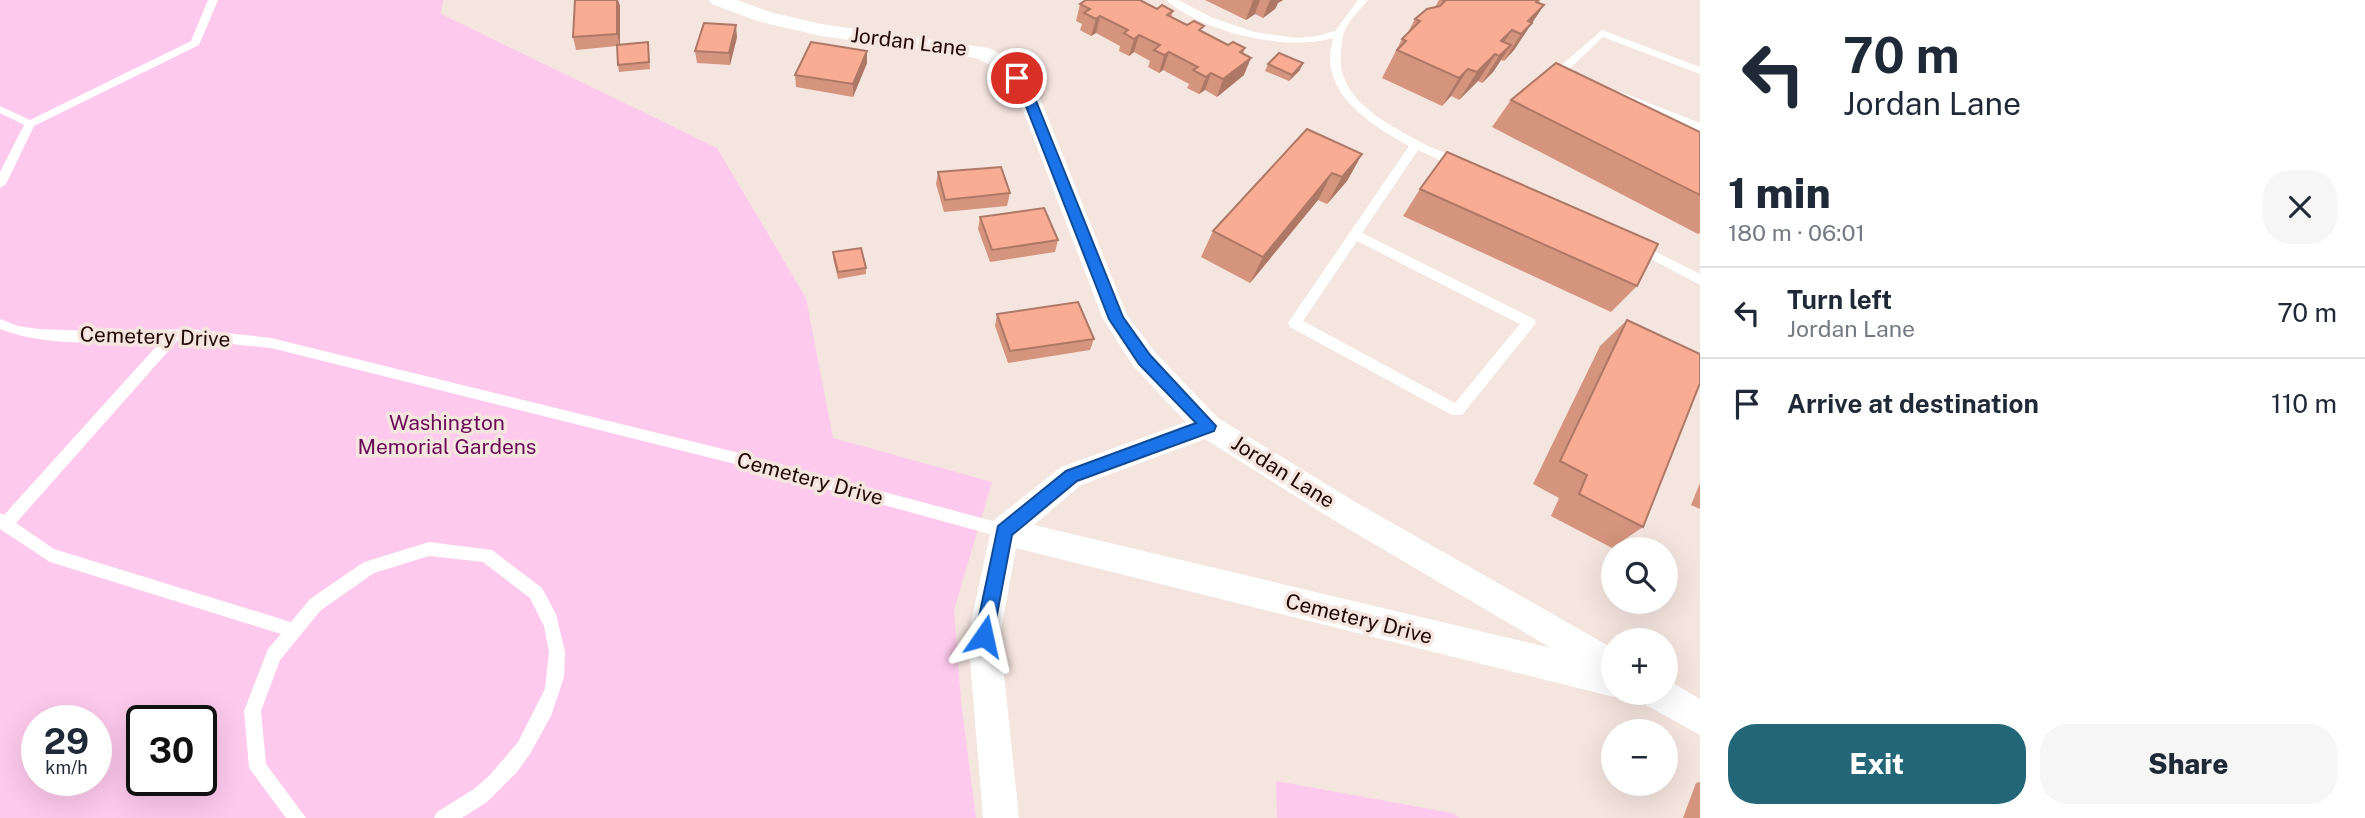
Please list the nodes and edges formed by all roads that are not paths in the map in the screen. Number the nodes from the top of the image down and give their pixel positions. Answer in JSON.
{"nodes":[{"id":1,"x":213,"y":0,"type":"edge"},
{"id":2,"x":719,"y":0,"type":"edge"},
{"id":3,"x":1171,"y":0,"type":"edge"},
{"id":4,"x":1363,"y":0,"type":"edge"},
{"id":5,"x":1338,"y":33,"type":"junction"},
{"id":6,"x":1700,"y":71,"type":"edge"},
{"id":7,"x":1586,"y":81,"type":"edge"},
{"id":8,"x":1612,"y":92,"type":"edge"},
{"id":9,"x":0,"y":109,"type":"edge"},
{"id":10,"x":30,"y":124,"type":"junction"},
{"id":11,"x":1700,"y":127,"type":"edge"},
{"id":12,"x":1417,"y":143,"type":"junction"},
{"id":13,"x":1467,"y":168,"type":"edge"},
{"id":14,"x":0,"y":184,"type":"edge"},
{"id":15,"x":1355,"y":234,"type":"junction"},
{"id":16,"x":1628,"y":242,"type":"edge"},
{"id":17,"x":1700,"y":280,"type":"edge"},
{"id":18,"x":0,"y":324,"type":"edge"},
{"id":19,"x":176,"y":334,"type":"junction"},
{"id":20,"x":1208,"y":426,"type":"junction"},
{"id":21,"x":3,"y":522,"type":"edge"},
{"id":22,"x":1004,"y":531,"type":"junction"},
{"id":23,"x":289,"y":629,"type":"junction"},
{"id":24,"x":1601,"y":659,"type":"edge"},
{"id":25,"x":1601,"y":677,"type":"edge"},
{"id":26,"x":1678,"y":705,"type":"edge"},
{"id":27,"x":1700,"y":718,"type":"edge"},
{"id":28,"x":297,"y":818,"type":"edge"},
{"id":29,"x":443,"y":818,"type":"edge"},
{"id":30,"x":1001,"y":818,"type":"edge"}],
"edges":[{"from":1,"to":10,"type":"lane"},
{"from":2,"to":20,"type":"street","name":"Jordan Lane"},
{"from":3,"to":5,"type":"lane"},
{"from":4,"to":5,"type":"lane"},
{"from":5,"to":12,"type":"lane"},
{"from":6,"to":7,"type":"lane"},
{"from":8,"to":11,"type":"lane"},
{"from":9,"to":10,"type":"lane"},
{"from":10,"to":14,"type":"lane"},
{"from":12,"to":13,"type":"lane"},
{"from":12,"to":15,"type":"lane"},
{"from":15,"to":15,"type":"lane"},
{"from":16,"to":17,"type":"lane"},
{"from":18,"to":19,"type":"lane","name":"Cemetery Drive"},
{"from":19,"to":21,"type":"lane"},
{"from":19,"to":22,"type":"lane","name":"Cemetery Drive"},
{"from":20,"to":22,"type":"street"},
{"from":20,"to":24,"type":"street","name":"Jordan Lane"},
{"from":21,"to":23,"type":"lane"},
{"from":22,"to":25,"type":"street","name":"Cemetery Drive"},
{"from":22,"to":30,"type":"street"},
{"from":23,"to":28,"type":"lane"},
{"from":23,"to":29,"type":"lane"},
{"from":26,"to":27,"type":"street"}]}
